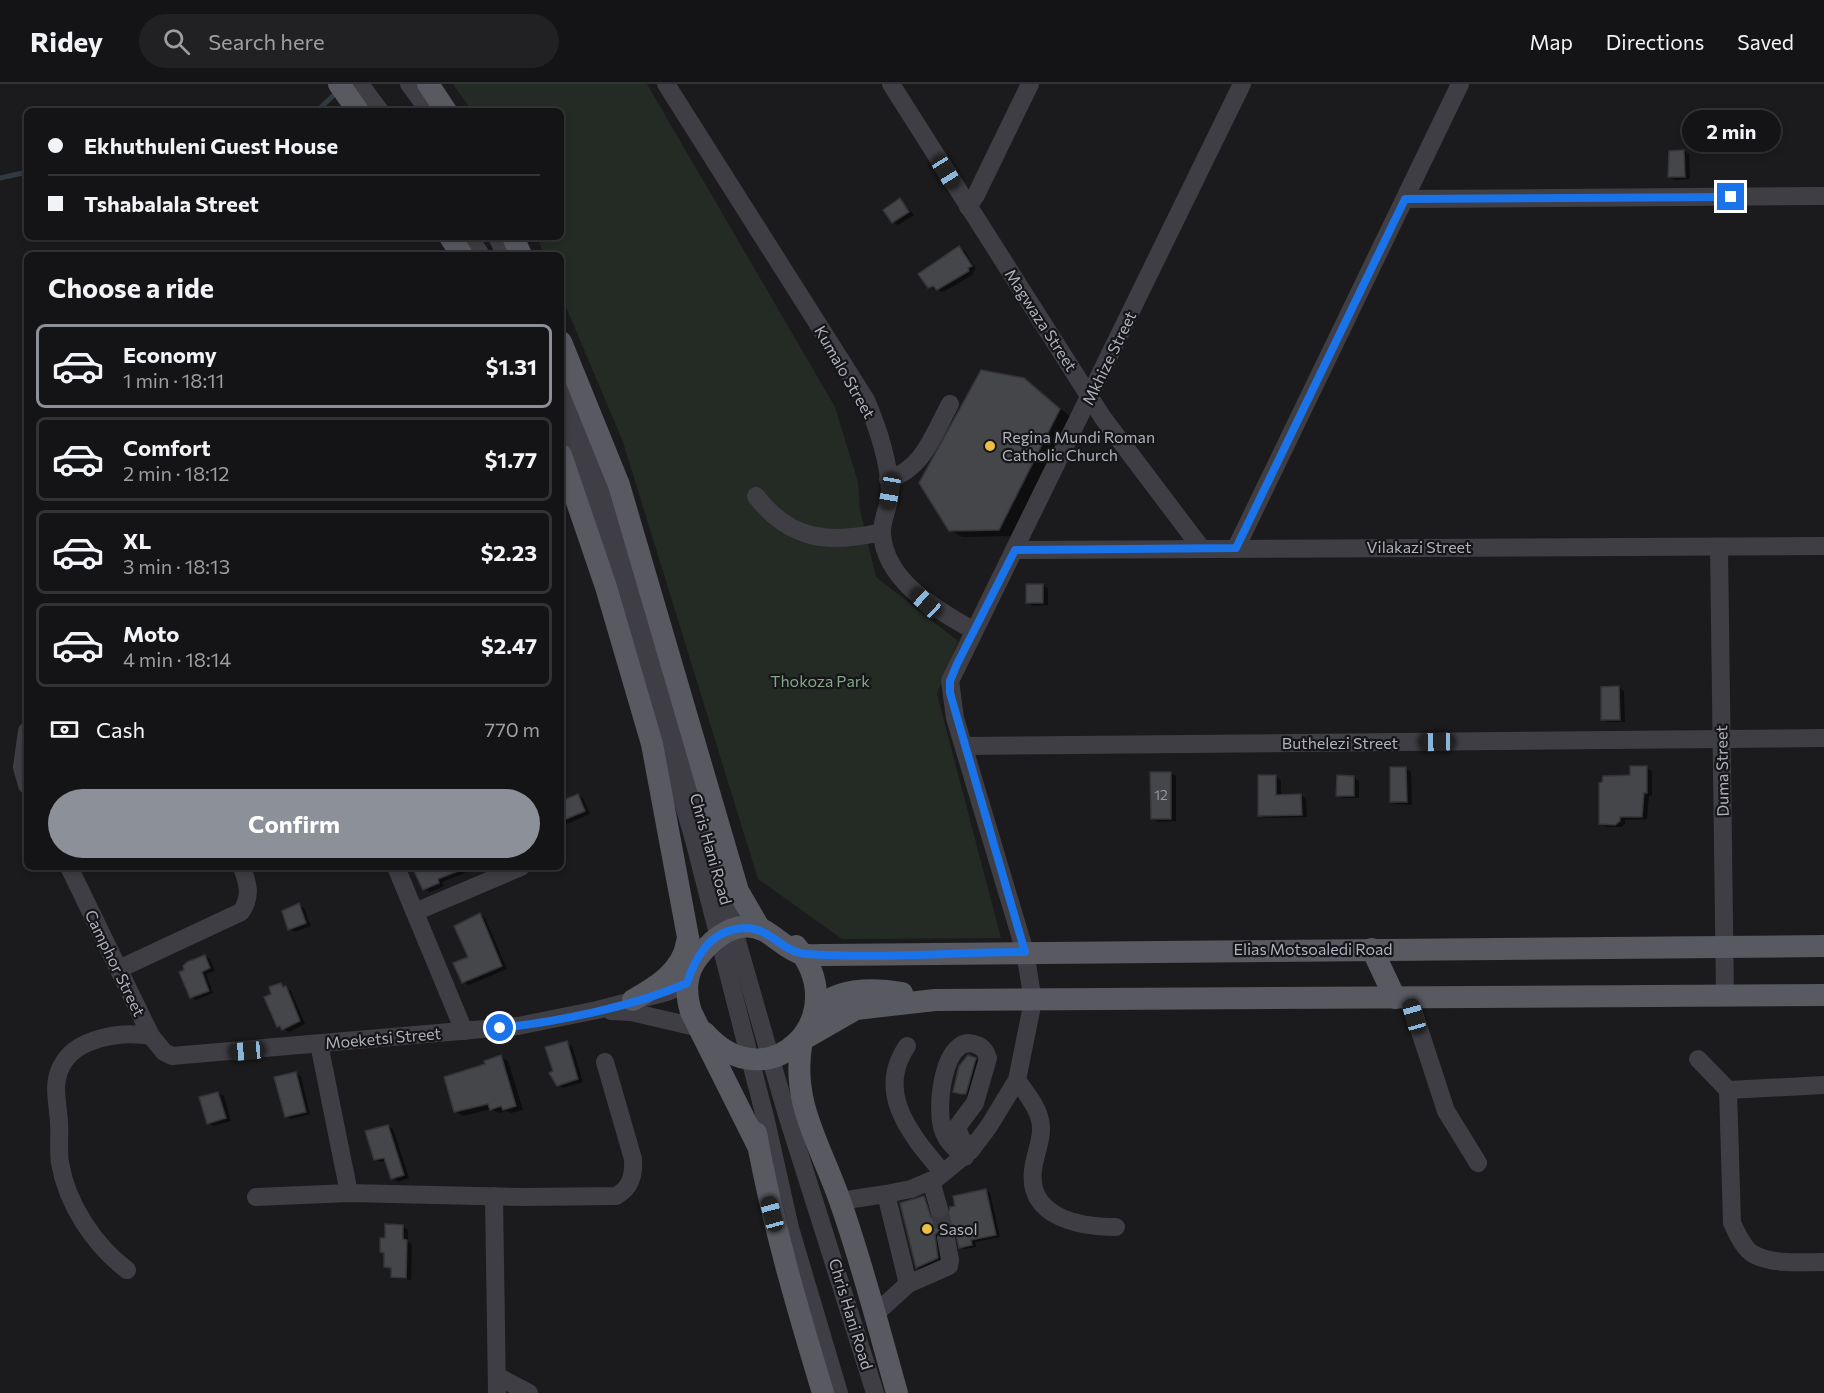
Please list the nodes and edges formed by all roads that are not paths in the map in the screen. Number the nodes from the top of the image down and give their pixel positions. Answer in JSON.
{"nodes":[{"id":1,"x":339,"y":84,"type":"edge"},
{"id":2,"x":360,"y":84,"type":"edge"},
{"id":3,"x":410,"y":84,"type":"edge"},
{"id":4,"x":428,"y":84,"type":"edge"},
{"id":5,"x":666,"y":84,"type":"edge"},
{"id":6,"x":891,"y":84,"type":"edge"},
{"id":7,"x":1030,"y":84,"type":"edge"},
{"id":8,"x":1242,"y":84,"type":"edge"},
{"id":9,"x":1460,"y":84,"type":"edge"},
{"id":10,"x":356,"y":108,"type":"edge"},
{"id":11,"x":378,"y":108,"type":"edge"},
{"id":12,"x":427,"y":108,"type":"edge"},
{"id":13,"x":444,"y":108,"type":"edge"},
{"id":14,"x":1824,"y":196,"type":"edge"},
{"id":15,"x":1405,"y":199,"type":"junction"},
{"id":16,"x":968,"y":207,"type":"junction"},
{"id":17,"x":564,"y":349,"type":"edge"},
{"id":18,"x":564,"y":385,"type":"edge"},
{"id":19,"x":1090,"y":396,"type":"junction"},
{"id":20,"x":950,"y":404,"type":"dead end"},
{"id":21,"x":564,"y":420,"type":"edge"},
{"id":22,"x":564,"y":464,"type":"edge"},
{"id":23,"x":888,"y":478,"type":"junction"},
{"id":24,"x":756,"y":496,"type":"dead end"},
{"id":25,"x":882,"y":532,"type":"junction"},
{"id":26,"x":1824,"y":546,"type":"edge"},
{"id":27,"x":1719,"y":547,"type":"junction"},
{"id":28,"x":1236,"y":548,"type":"junction"},
{"id":29,"x":1202,"y":549,"type":"junction"},
{"id":30,"x":1015,"y":550,"type":"junction"},
{"id":31,"x":974,"y":631,"type":"junction"},
{"id":32,"x":1824,"y":738,"type":"edge"},
{"id":33,"x":1723,"y":740,"type":"junction"},
{"id":34,"x":964,"y":746,"type":"junction"},
{"id":35,"x":24,"y":753,"type":"edge"},
{"id":36,"x":24,"y":774,"type":"edge"},
{"id":37,"x":727,"y":854,"type":"junction"},
{"id":38,"x":70,"y":870,"type":"edge"},
{"id":39,"x":243,"y":870,"type":"edge"},
{"id":40,"x":397,"y":870,"type":"edge"},
{"id":41,"x":514,"y":870,"type":"edge"},
{"id":42,"x":415,"y":912,"type":"junction"},
{"id":43,"x":760,"y":928,"type":"junction"},
{"id":44,"x":726,"y":932,"type":"junction"},
{"id":45,"x":687,"y":936,"type":"junction"},
{"id":46,"x":1723,"y":946,"type":"junction"},
{"id":47,"x":1824,"y":946,"type":"edge"},
{"id":48,"x":1372,"y":949,"type":"junction"},
{"id":49,"x":1025,"y":952,"type":"junction"},
{"id":50,"x":802,"y":954,"type":"junction"},
{"id":51,"x":119,"y":969,"type":"junction"},
{"id":52,"x":690,"y":973,"type":"junction"},
{"id":53,"x":1824,"y":995,"type":"edge"},
{"id":54,"x":1725,"y":996,"type":"junction"},
{"id":55,"x":1402,"y":998,"type":"junction"},
{"id":56,"x":633,"y":1000,"type":"junction"},
{"id":57,"x":935,"y":1000,"type":"junction"},
{"id":58,"x":1033,"y":1000,"type":"junction"},
{"id":59,"x":597,"y":1011,"type":"junction"},
{"id":60,"x":814,"y":1013,"type":"junction"},
{"id":61,"x":700,"y":1028,"type":"junction"},
{"id":62,"x":464,"y":1031,"type":"junction"},
{"id":63,"x":151,"y":1036,"type":"junction"},
{"id":64,"x":802,"y":1040,"type":"junction"},
{"id":65,"x":318,"y":1044,"type":"junction"},
{"id":66,"x":907,"y":1046,"type":"dead end"},
{"id":67,"x":726,"y":1050,"type":"junction"},
{"id":68,"x":169,"y":1055,"type":"joint"},
{"id":69,"x":760,"y":1059,"type":"junction"},
{"id":70,"x":1698,"y":1059,"type":"dead end"},
{"id":71,"x":605,"y":1062,"type":"dead end"},
{"id":72,"x":1017,"y":1080,"type":"junction"},
{"id":73,"x":1824,"y":1085,"type":"edge"},
{"id":74,"x":1728,"y":1090,"type":"junction"},
{"id":75,"x":758,"y":1146,"type":"junction"},
{"id":76,"x":968,"y":1154,"type":"junction"},
{"id":77,"x":1478,"y":1163,"type":"dead end"},
{"id":78,"x":937,"y":1177,"type":"junction"},
{"id":79,"x":350,"y":1193,"type":"junction"},
{"id":80,"x":886,"y":1194,"type":"junction"},
{"id":81,"x":256,"y":1197,"type":"dead end"},
{"id":82,"x":495,"y":1197,"type":"junction"},
{"id":83,"x":840,"y":1201,"type":"junction"},
{"id":84,"x":939,"y":1209,"type":"tunnel mouth"},
{"id":85,"x":1116,"y":1227,"type":"dead end"},
{"id":86,"x":946,"y":1238,"type":"tunnel mouth"},
{"id":87,"x":1824,"y":1262,"type":"edge"},
{"id":88,"x":127,"y":1270,"type":"dead end"},
{"id":89,"x":908,"y":1284,"type":"junction"},
{"id":90,"x":874,"y":1315,"type":"junction"},
{"id":91,"x":497,"y":1385,"type":"edge"},
{"id":92,"x":530,"y":1393,"type":"edge"},
{"id":93,"x":823,"y":1393,"type":"edge"},
{"id":94,"x":839,"y":1393,"type":"edge"},
{"id":95,"x":875,"y":1393,"type":"edge"},
{"id":96,"x":897,"y":1393,"type":"edge"}],
"edges":[{"from":1,"to":10,"type":"main road"},
{"from":2,"to":11,"type":"street"},
{"from":3,"to":12,"type":"street"},
{"from":4,"to":13,"type":"main road"},
{"from":5,"to":23,"type":"street","name":"Kumalo Street"},
{"from":6,"to":16,"type":"street","name":"Magwaza Street"},
{"from":7,"to":16,"type":"street"},
{"from":8,"to":19,"type":"street","name":"Mkhize Street"},
{"from":9,"to":15,"type":"street"},
{"from":14,"to":15,"type":"street"},
{"from":15,"to":28,"type":"street"},
{"from":16,"to":19,"type":"street","name":"Magwaza Street"},
{"from":17,"to":37,"type":"main road","name":"Chris Hani Road"},
{"from":18,"to":44,"type":"street","name":"Chris Hani Road"},
{"from":19,"to":29,"type":"street","name":"Magwaza Street"},
{"from":19,"to":30,"type":"street","name":"Mkhize Street"},
{"from":20,"to":23,"type":"street"},
{"from":21,"to":44,"type":"street","name":"Chris Hani Road"},
{"from":22,"to":45,"type":"main road","name":"Chris Hani Road"},
{"from":23,"to":25,"type":"street","name":"Kumalo Street"},
{"from":24,"to":25,"type":"street"},
{"from":25,"to":31,"type":"street"},
{"from":26,"to":27,"type":"street","name":"Vilakazi Street"},
{"from":27,"to":28,"type":"street","name":"Vilakazi Street"},
{"from":27,"to":33,"type":"street","name":"Duma Street"},
{"from":28,"to":29,"type":"street","name":"Vilakazi Street"},
{"from":29,"to":30,"type":"street","name":"Vilakazi Street"},
{"from":30,"to":31,"type":"street","name":"Mkhize Street"},
{"from":31,"to":34,"type":"street"},
{"from":32,"to":33,"type":"street","name":"Buthelezi Street"},
{"from":33,"to":34,"type":"street","name":"Buthelezi Street"},
{"from":33,"to":46,"type":"street","name":"Duma Street"},
{"from":34,"to":49,"type":"street"},
{"from":35,"to":36,"type":"street"},
{"from":37,"to":43,"type":"main road","name":"Chris Hani Road"},
{"from":37,"to":50,"type":"main road"},
{"from":38,"to":51,"type":"street","name":"Camphor Street"},
{"from":39,"to":51,"type":"street"},
{"from":40,"to":42,"type":"street"},
{"from":41,"to":42,"type":"street"},
{"from":42,"to":62,"type":"street"},
{"from":43,"to":44,"type":"main road"},
{"from":43,"to":50,"type":"main road"},
{"from":44,"to":52,"type":"main road"},
{"from":44,"to":69,"type":"street","name":"Chris Hani Road"},
{"from":45,"to":52,"type":"main road","name":"Chris Hani Road"},
{"from":45,"to":56,"type":"main road"},
{"from":46,"to":47,"type":"main road","name":"Elias Motsoaledi Road"},
{"from":46,"to":48,"type":"main road","name":"Elias Motsoaledi Road"},
{"from":46,"to":54,"type":"street","name":"Duma Street"},
{"from":48,"to":49,"type":"main road","name":"Elias Motsoaledi Road"},
{"from":48,"to":55,"type":"main road"},
{"from":49,"to":50,"type":"main road","name":"Elias Motsoaledi Road"},
{"from":49,"to":58,"type":"street"},
{"from":50,"to":60,"type":"main road"},
{"from":51,"to":63,"type":"street","name":"Camphor Street"},
{"from":52,"to":56,"type":"street","name":"Moeketsi Street"},
{"from":52,"to":61,"type":"main road","name":"Chris Hani Road"},
{"from":53,"to":54,"type":"main road"},
{"from":54,"to":55,"type":"main road"},
{"from":55,"to":58,"type":"main road"},
{"from":55,"to":77,"type":"street"},
{"from":56,"to":59,"type":"street","name":"Moeketsi Street"},
{"from":57,"to":58,"type":"main road"},
{"from":57,"to":60,"type":"main road"},
{"from":57,"to":64,"type":"main road"},
{"from":58,"to":72,"type":"street"},
{"from":59,"to":61,"type":"street","name":"Moeketsi Street"},
{"from":59,"to":62,"type":"street","name":"Moeketsi Street"},
{"from":60,"to":64,"type":"main road","name":"Chris Hani Road"},
{"from":61,"to":67,"type":"main road"},
{"from":61,"to":75,"type":"main road","name":"Chris Hani Road"},
{"from":62,"to":65,"type":"street","name":"Moeketsi Street"},
{"from":63,"to":68,"type":"street","name":"Camphor Street"},
{"from":63,"to":88,"type":"street"},
{"from":64,"to":69,"type":"main road"},
{"from":64,"to":83,"type":"main road","name":"Chris Hani Road"},
{"from":65,"to":68,"type":"street","name":"Moeketsi Street"},
{"from":65,"to":79,"type":"street"},
{"from":66,"to":78,"type":"street"},
{"from":67,"to":69,"type":"main road"},
{"from":67,"to":75,"type":"main road"},
{"from":69,"to":94,"type":"street","name":"Chris Hani Road"},
{"from":69,"to":95,"type":"street","name":"Chris Hani Road"},
{"from":70,"to":74,"type":"street"},
{"from":71,"to":82,"type":"street"},
{"from":72,"to":76,"type":"street"},
{"from":72,"to":85,"type":"street"},
{"from":73,"to":74,"type":"street"},
{"from":74,"to":87,"type":"street"},
{"from":75,"to":93,"type":"main road"},
{"from":76,"to":76,"type":"street"},
{"from":76,"to":78,"type":"street"},
{"from":78,"to":80,"type":"street"},
{"from":78,"to":84,"type":"street"},
{"from":79,"to":81,"type":"street"},
{"from":79,"to":82,"type":"street"},
{"from":80,"to":83,"type":"street"},
{"from":80,"to":89,"type":"street"},
{"from":82,"to":91,"type":"street"},
{"from":83,"to":90,"type":"main road","name":"Chris Hani Road"},
{"from":86,"to":89,"type":"street"},
{"from":89,"to":90,"type":"street"},
{"from":90,"to":96,"type":"main road","name":"Chris Hani Road"},
{"from":91,"to":92,"type":"street"}]}
